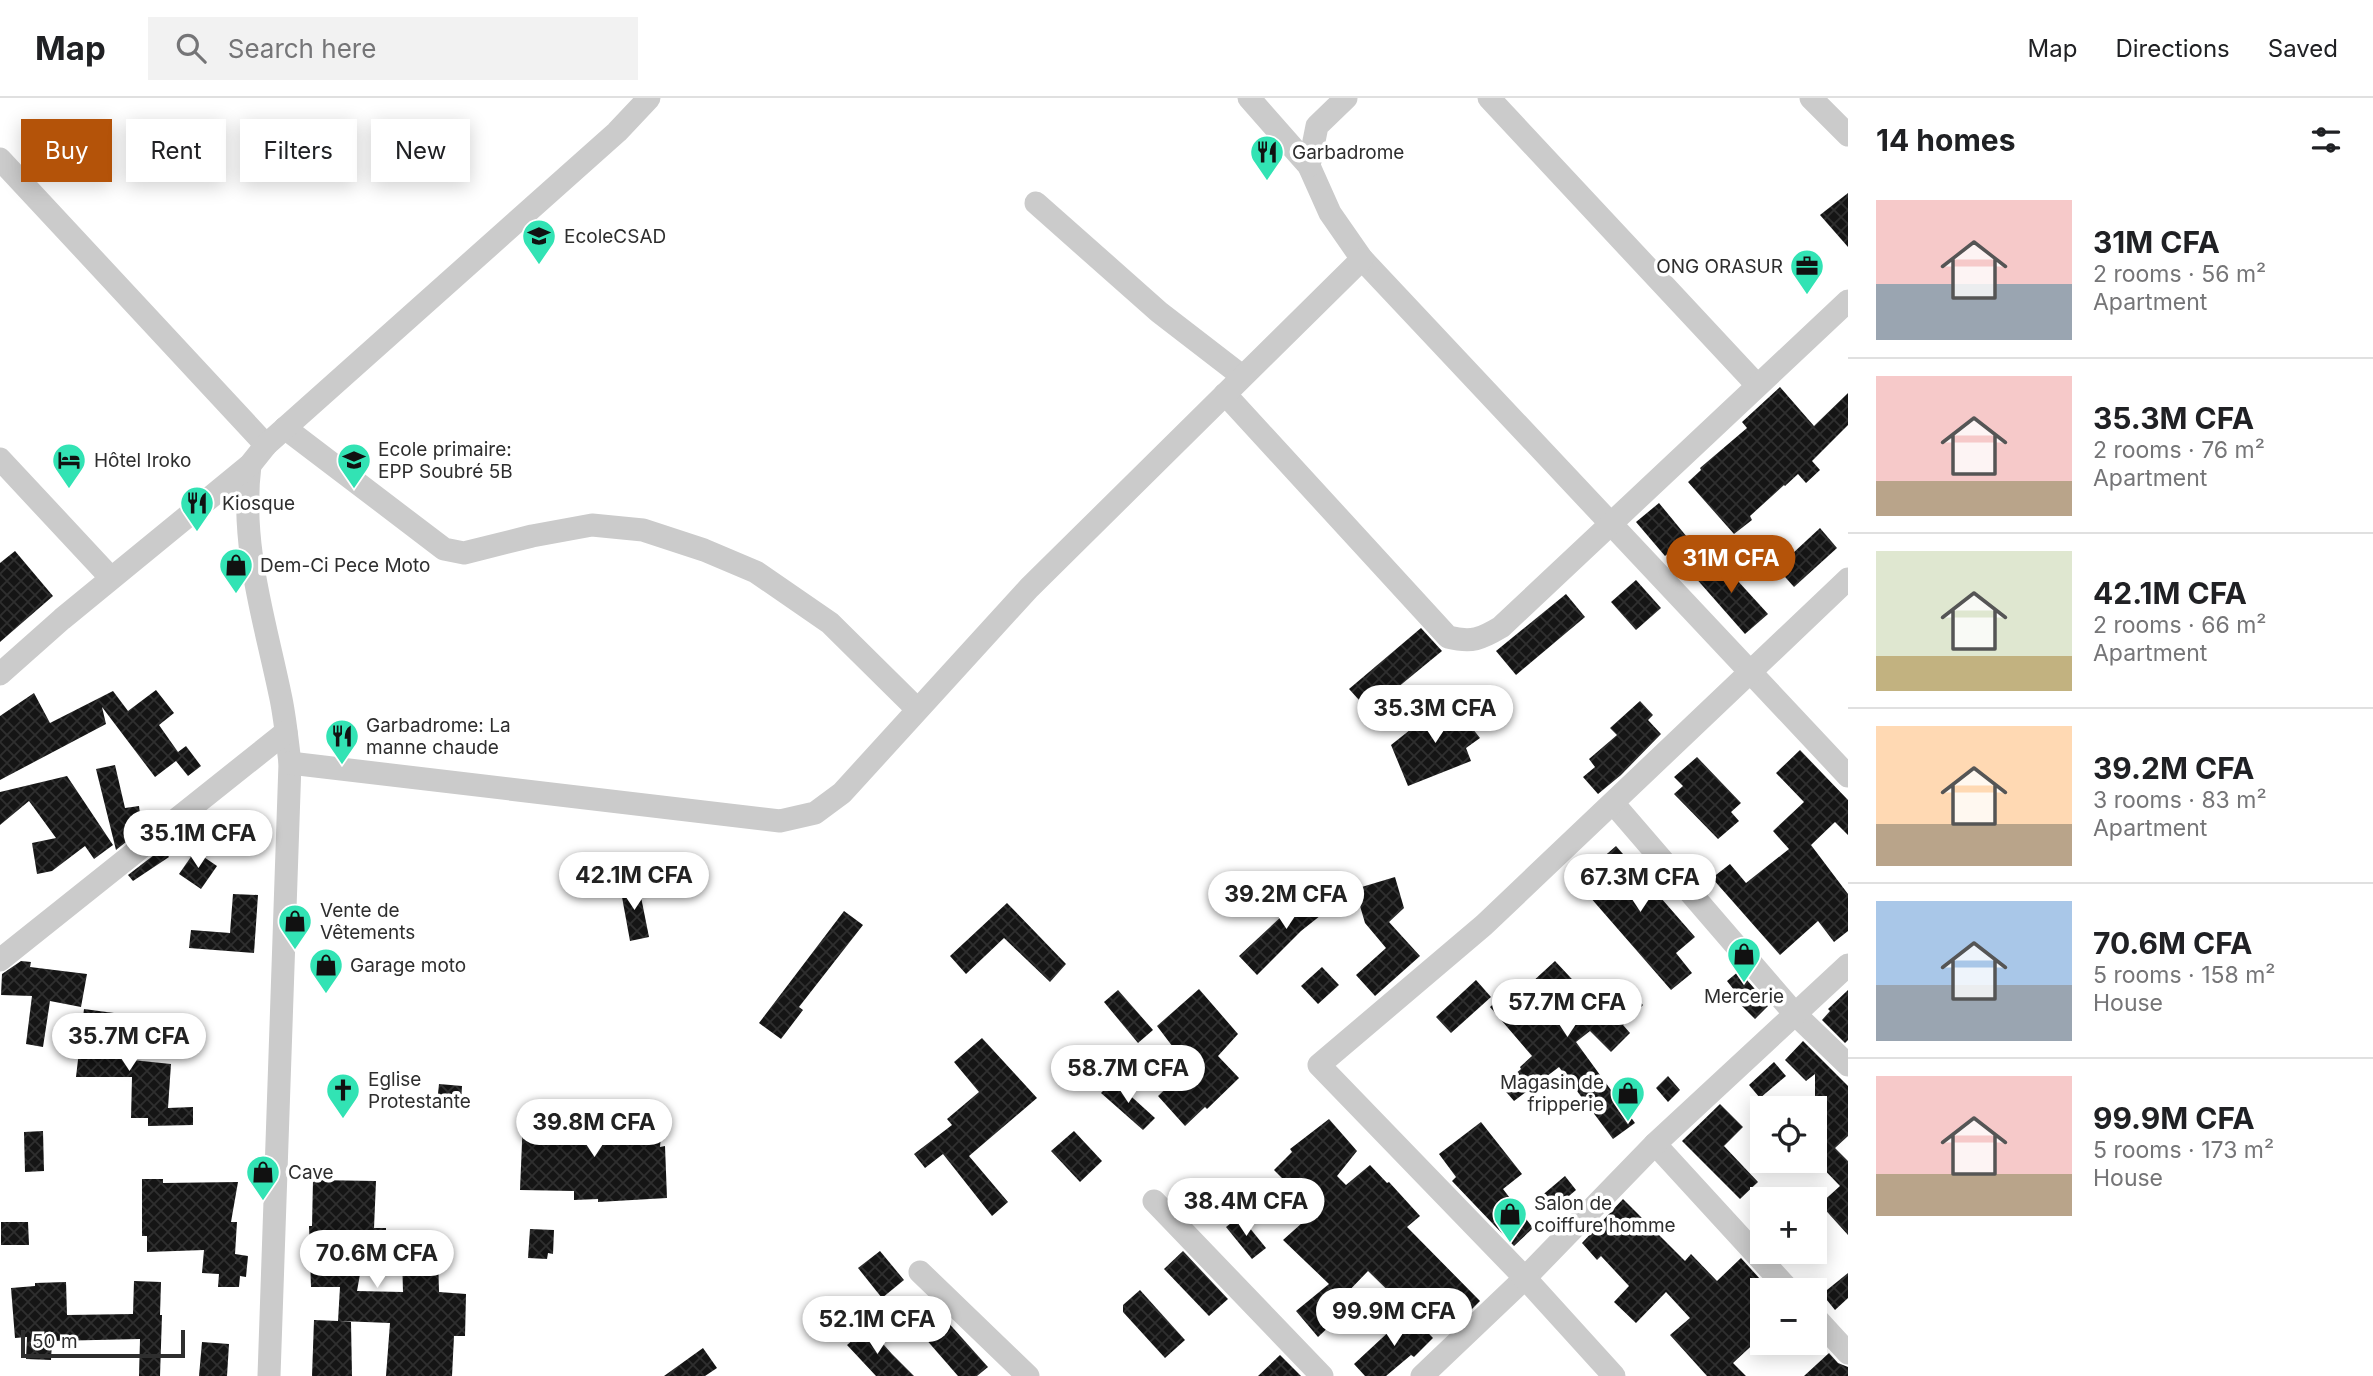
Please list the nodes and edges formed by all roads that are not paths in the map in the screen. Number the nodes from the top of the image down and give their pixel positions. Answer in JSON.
{"nodes":[{"id":1,"x":649,"y":98,"type":"edge"},
{"id":2,"x":1249,"y":98,"type":"edge"},
{"id":3,"x":1346,"y":98,"type":"edge"},
{"id":4,"x":1489,"y":98,"type":"edge"},
{"id":5,"x":1811,"y":98,"type":"edge"},
{"id":6,"x":1848,"y":135,"type":"edge"},
{"id":7,"x":0,"y":159,"type":"edge"},
{"id":8,"x":1309,"y":166,"type":"junction"},
{"id":9,"x":1036,"y":202,"type":"dead end"},
{"id":10,"x":1362,"y":259,"type":"junction"},
{"id":11,"x":1848,"y":301,"type":"edge"},
{"id":12,"x":1242,"y":376,"type":"junction"},
{"id":13,"x":1757,"y":385,"type":"junction"},
{"id":14,"x":1225,"y":394,"type":"junction"},
{"id":15,"x":285,"y":428,"type":"junction"},
{"id":16,"x":266,"y":445,"type":"junction"},
{"id":17,"x":0,"y":459,"type":"edge"},
{"id":18,"x":250,"y":465,"type":"junction"},
{"id":19,"x":1611,"y":524,"type":"junction"},
{"id":20,"x":111,"y":578,"type":"junction"},
{"id":21,"x":1848,"y":579,"type":"edge"},
{"id":22,"x":1751,"y":673,"type":"junction"},
{"id":23,"x":0,"y":674,"type":"edge"},
{"id":24,"x":917,"y":709,"type":"junction"},
{"id":25,"x":286,"y":732,"type":"junction"},
{"id":26,"x":290,"y":763,"type":"junction"},
{"id":27,"x":1848,"y":776,"type":"edge"},
{"id":28,"x":1613,"y":803,"type":"junction"},
{"id":29,"x":0,"y":960,"type":"edge"},
{"id":30,"x":1848,"y":965,"type":"edge"},
{"id":31,"x":1795,"y":1014,"type":"junction"},
{"id":32,"x":1848,"y":1065,"type":"edge"},
{"id":33,"x":1655,"y":1143,"type":"junction"},
{"id":34,"x":1154,"y":1201,"type":"dead end"},
{"id":35,"x":920,"y":1272,"type":"dead end"},
{"id":36,"x":1525,"y":1278,"type":"junction"},
{"id":37,"x":1778,"y":1278,"type":"edge"},
{"id":38,"x":1827,"y":1330,"type":"edge"},
{"id":39,"x":1848,"y":1353,"type":"edge"},
{"id":40,"x":1019,"y":1373,"type":"edge"},
{"id":41,"x":269,"y":1376,"type":"edge"},
{"id":42,"x":1322,"y":1376,"type":"edge"},
{"id":43,"x":1422,"y":1376,"type":"edge"},
{"id":44,"x":1614,"y":1376,"type":"edge"}],
"edges":[{"from":1,"to":15,"type":"street"},
{"from":2,"to":8,"type":"street"},
{"from":3,"to":8,"type":"street"},
{"from":4,"to":13,"type":"street"},
{"from":5,"to":6,"type":"street"},
{"from":7,"to":16,"type":"street"},
{"from":8,"to":10,"type":"street"},
{"from":9,"to":12,"type":"street"},
{"from":10,"to":12,"type":"street"},
{"from":10,"to":19,"type":"street"},
{"from":11,"to":13,"type":"street"},
{"from":12,"to":14,"type":"street"},
{"from":13,"to":19,"type":"street"},
{"from":14,"to":19,"type":"street"},
{"from":14,"to":24,"type":"street"},
{"from":15,"to":16,"type":"street"},
{"from":15,"to":24,"type":"street"},
{"from":16,"to":18,"type":"street"},
{"from":17,"to":20,"type":"street"},
{"from":18,"to":20,"type":"street"},
{"from":18,"to":25,"type":"street"},
{"from":19,"to":22,"type":"street"},
{"from":20,"to":23,"type":"street"},
{"from":21,"to":22,"type":"street"},
{"from":22,"to":27,"type":"street"},
{"from":22,"to":28,"type":"street"},
{"from":24,"to":26,"type":"street"},
{"from":25,"to":26,"type":"street"},
{"from":25,"to":29,"type":"street"},
{"from":26,"to":41,"type":"street"},
{"from":28,"to":31,"type":"street"},
{"from":28,"to":36,"type":"street"},
{"from":30,"to":31,"type":"street"},
{"from":31,"to":32,"type":"street"},
{"from":31,"to":33,"type":"street"},
{"from":33,"to":36,"type":"street"},
{"from":33,"to":37,"type":"street"},
{"from":34,"to":42,"type":"street"},
{"from":35,"to":40,"type":"street"},
{"from":36,"to":43,"type":"street"},
{"from":36,"to":44,"type":"street"},
{"from":38,"to":39,"type":"street"}]}
